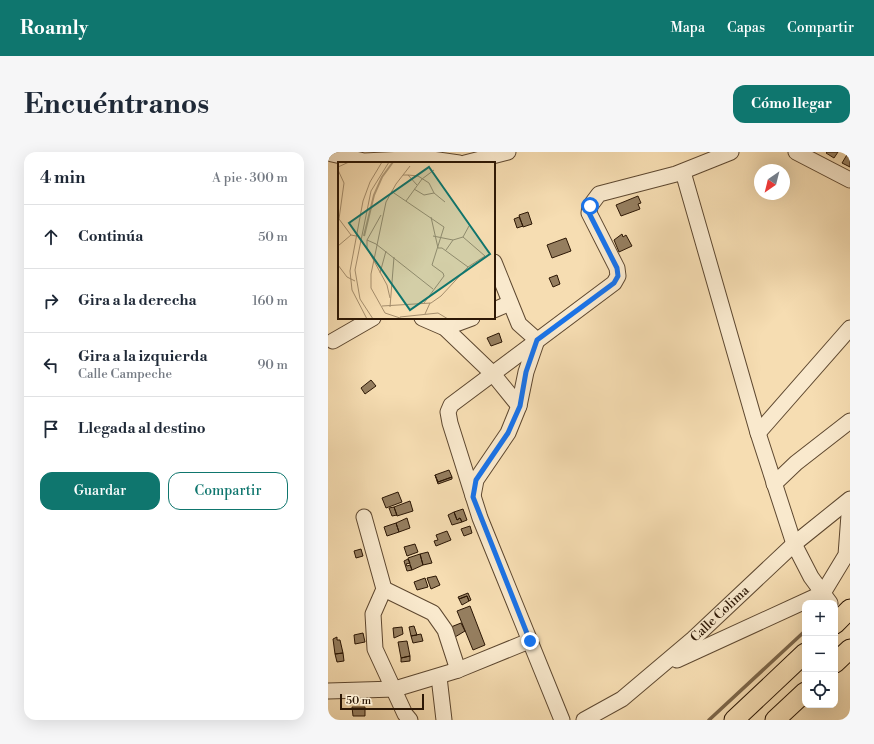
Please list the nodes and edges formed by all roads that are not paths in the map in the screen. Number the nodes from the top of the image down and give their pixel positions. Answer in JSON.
{"nodes":[{"id":1,"x":508,"y":152,"type":"edge"},
{"id":2,"x":730,"y":152,"type":"edge"},
{"id":3,"x":796,"y":152,"type":"edge"},
{"id":4,"x":328,"y":153,"type":"edge"},
{"id":5,"x":357,"y":161,"type":"edge"},
{"id":6,"x":452,"y":162,"type":"edge"},
{"id":7,"x":469,"y":162,"type":"edge"},
{"id":8,"x":683,"y":172,"type":"junction"},
{"id":9,"x":850,"y":180,"type":"edge"},
{"id":10,"x":495,"y":265,"type":"edge"},
{"id":11,"x":510,"y":303,"type":"junction"},
{"id":12,"x":495,"y":310,"type":"edge"},
{"id":13,"x":371,"y":319,"type":"edge"},
{"id":14,"x":424,"y":319,"type":"edge"},
{"id":15,"x":469,"y":319,"type":"edge"},
{"id":16,"x":445,"y":328,"type":"junction"},
{"id":17,"x":850,"y":328,"type":"edge"},
{"id":18,"x":537,"y":340,"type":"junction"},
{"id":19,"x":334,"y":341,"type":"dead end"},
{"id":20,"x":493,"y":374,"type":"junction"},
{"id":21,"x":520,"y":406,"type":"junction"},
{"id":22,"x":850,"y":421,"type":"edge"},
{"id":23,"x":758,"y":433,"type":"junction"},
{"id":24,"x":774,"y":484,"type":"junction"},
{"id":25,"x":473,"y":497,"type":"junction"},
{"id":26,"x":850,"y":500,"type":"edge"},
{"id":27,"x":364,"y":517,"type":"dead end"},
{"id":28,"x":794,"y":544,"type":"junction"},
{"id":29,"x":384,"y":589,"type":"junction"},
{"id":30,"x":829,"y":600,"type":"edge"},
{"id":31,"x":838,"y":600,"type":"edge"},
{"id":32,"x":802,"y":620,"type":"edge"},
{"id":33,"x":530,"y":641,"type":"junction"},
{"id":34,"x":850,"y":649,"type":"edge"},
{"id":35,"x":802,"y":656,"type":"edge"},
{"id":36,"x":838,"y":660,"type":"edge"},
{"id":37,"x":659,"y":668,"type":"junction"},
{"id":38,"x":458,"y":670,"type":"junction"},
{"id":39,"x":438,"y":677,"type":"junction"},
{"id":40,"x":395,"y":689,"type":"junction"},
{"id":41,"x":328,"y":691,"type":"edge"},
{"id":42,"x":802,"y":695,"type":"edge"},
{"id":43,"x":410,"y":720,"type":"edge"},
{"id":44,"x":444,"y":720,"type":"edge"},
{"id":45,"x":562,"y":720,"type":"edge"},
{"id":46,"x":584,"y":720,"type":"edge"},
{"id":47,"x":734,"y":720,"type":"edge"},
{"id":48,"x":775,"y":720,"type":"edge"}],
"edges":[{"from":1,"to":7,"type":"street"},
{"from":2,"to":8,"type":"street"},
{"from":3,"to":9,"type":"street"},
{"from":4,"to":5,"type":"street"},
{"from":5,"to":6,"type":"street"},
{"from":8,"to":18,"type":"street"},
{"from":8,"to":23,"type":"street"},
{"from":10,"to":11,"type":"street"},
{"from":11,"to":12,"type":"street"},
{"from":11,"to":18,"type":"street"},
{"from":13,"to":19,"type":"street"},
{"from":14,"to":16,"type":"street"},
{"from":15,"to":16,"type":"street"},
{"from":16,"to":20,"type":"street"},
{"from":17,"to":23,"type":"street"},
{"from":18,"to":20,"type":"street"},
{"from":18,"to":21,"type":"street"},
{"from":20,"to":21,"type":"street"},
{"from":20,"to":25,"type":"street"},
{"from":21,"to":25,"type":"street"},
{"from":22,"to":24,"type":"street"},
{"from":23,"to":24,"type":"street"},
{"from":24,"to":28,"type":"street"},
{"from":25,"to":33,"type":"street"},
{"from":26,"to":28,"type":"street","name":"Calle Colima"},
{"from":26,"to":31,"type":"street"},
{"from":27,"to":29,"type":"street"},
{"from":28,"to":30,"type":"street"},
{"from":28,"to":37,"type":"street","name":"Calle Colima"},
{"from":29,"to":38,"type":"street"},
{"from":29,"to":40,"type":"street"},
{"from":32,"to":37,"type":"street"},
{"from":33,"to":38,"type":"street"},
{"from":33,"to":45,"type":"street"},
{"from":34,"to":36,"type":"main road"},
{"from":35,"to":47,"type":"main road"},
{"from":37,"to":46,"type":"street","name":"Calle Colima"},
{"from":38,"to":39,"type":"street"},
{"from":39,"to":40,"type":"street"},
{"from":39,"to":44,"type":"street"},
{"from":40,"to":41,"type":"street"},
{"from":40,"to":43,"type":"street"},
{"from":42,"to":48,"type":"main road"}]}
